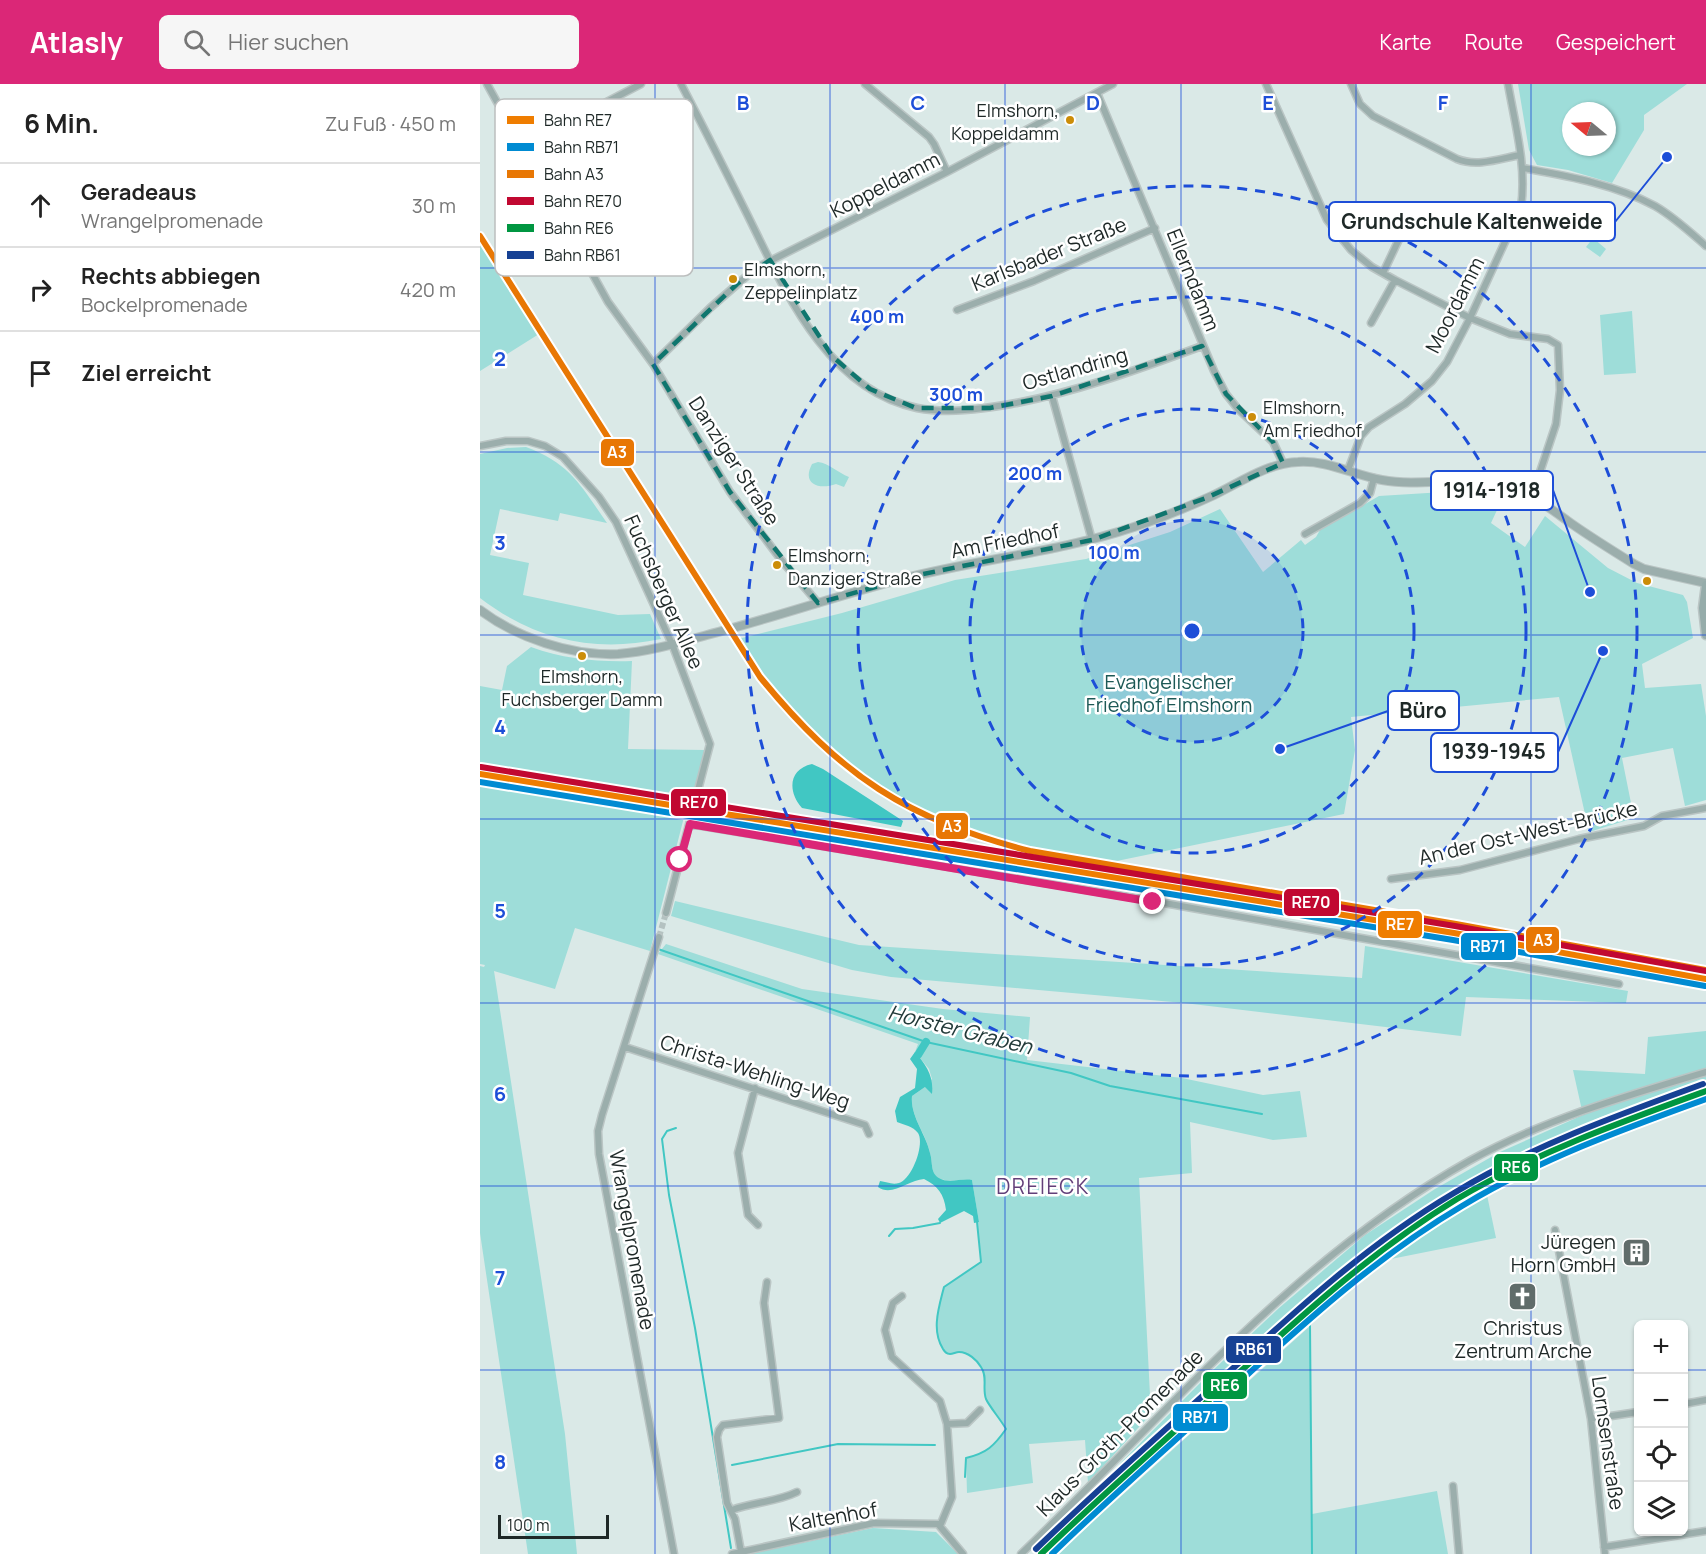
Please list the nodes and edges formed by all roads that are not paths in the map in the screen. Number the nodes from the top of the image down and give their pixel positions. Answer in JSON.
{"nodes":[{"id":1,"x":487,"y":84,"type":"edge"},
{"id":2,"x":641,"y":84,"type":"edge"},
{"id":3,"x":681,"y":84,"type":"edge"},
{"id":4,"x":865,"y":84,"type":"edge"},
{"id":5,"x":1113,"y":84,"type":"edge"},
{"id":6,"x":1266,"y":84,"type":"edge"},
{"id":7,"x":1351,"y":84,"type":"edge"},
{"id":8,"x":1508,"y":84,"type":"edge"},
{"id":9,"x":1097,"y":93,"type":"junction"},
{"id":10,"x":495,"y":99,"type":"edge"},
{"id":11,"x":612,"y":99,"type":"edge"},
{"id":12,"x":689,"y":99,"type":"edge"},
{"id":13,"x":693,"y":108,"type":"edge"},
{"id":14,"x":1520,"y":155,"type":"junction"},
{"id":15,"x":1522,"y":168,"type":"junction"},
{"id":16,"x":947,"y":172,"type":"junction"},
{"id":17,"x":1155,"y":228,"type":"junction"},
{"id":18,"x":1402,"y":233,"type":"dead end"},
{"id":19,"x":1706,"y":246,"type":"edge"},
{"id":20,"x":770,"y":260,"type":"junction"},
{"id":21,"x":1383,"y":273,"type":"junction"},
{"id":22,"x":594,"y":276,"type":"edge"},
{"id":23,"x":1395,"y":280,"type":"junction"},
{"id":24,"x":957,"y":309,"type":"dead end"},
{"id":25,"x":1470,"y":318,"type":"junction"},
{"id":26,"x":1371,"y":323,"type":"dead end"},
{"id":27,"x":1202,"y":346,"type":"junction"},
{"id":28,"x":653,"y":364,"type":"junction"},
{"id":29,"x":1052,"y":396,"type":"junction"},
{"id":30,"x":480,"y":446,"type":"edge"},
{"id":31,"x":1283,"y":463,"type":"junction"},
{"id":32,"x":1348,"y":470,"type":"junction"},
{"id":33,"x":1374,"y":478,"type":"junction"},
{"id":34,"x":1532,"y":496,"type":"junction"},
{"id":35,"x":1305,"y":534,"type":"dead end"},
{"id":36,"x":1092,"y":540,"type":"junction"},
{"id":37,"x":1706,"y":584,"type":"edge"},
{"id":38,"x":818,"y":603,"type":"junction"},
{"id":39,"x":480,"y":610,"type":"edge"},
{"id":40,"x":1706,"y":635,"type":"edge"},
{"id":41,"x":672,"y":644,"type":"junction"},
{"id":42,"x":1706,"y":808,"type":"edge"},
{"id":43,"x":690,"y":824,"type":"junction"},
{"id":44,"x":1391,"y":879,"type":"dead end"},
{"id":45,"x":666,"y":914,"type":"tunnel mouth"},
{"id":46,"x":659,"y":937,"type":"tunnel mouth"},
{"id":47,"x":1619,"y":984,"type":"dead end"},
{"id":48,"x":625,"y":1047,"type":"junction"},
{"id":49,"x":1706,"y":1072,"type":"edge"},
{"id":50,"x":755,"y":1088,"type":"junction"},
{"id":51,"x":868,"y":1134,"type":"dead end"},
{"id":52,"x":758,"y":1225,"type":"dead end"},
{"id":53,"x":1555,"y":1230,"type":"dead end"},
{"id":54,"x":767,"y":1282,"type":"dead end"},
{"id":55,"x":902,"y":1296,"type":"dead end"},
{"id":56,"x":1706,"y":1401,"type":"edge"},
{"id":57,"x":1688,"y":1403,"type":"edge"},
{"id":58,"x":980,"y":1410,"type":"dead end"},
{"id":59,"x":1634,"y":1413,"type":"edge"},
{"id":60,"x":1591,"y":1419,"type":"junction"},
{"id":61,"x":947,"y":1424,"type":"junction"},
{"id":62,"x":1453,"y":1486,"type":"dead end"},
{"id":63,"x":797,"y":1492,"type":"dead end"},
{"id":64,"x":732,"y":1510,"type":"junction"},
{"id":65,"x":940,"y":1526,"type":"junction"},
{"id":66,"x":1706,"y":1531,"type":"edge"},
{"id":67,"x":1604,"y":1551,"type":"edge"},
{"id":68,"x":741,"y":1552,"type":"junction"},
{"id":69,"x":674,"y":1554,"type":"edge"},
{"id":70,"x":732,"y":1554,"type":"edge"},
{"id":71,"x":963,"y":1554,"type":"edge"},
{"id":72,"x":1021,"y":1554,"type":"edge"},
{"id":73,"x":1459,"y":1554,"type":"edge"}],
"edges":[{"from":1,"to":10,"type":"street","name":"Danziger Straße"},
{"from":2,"to":11,"type":"street"},
{"from":3,"to":12,"type":"street","name":"Ostlandring"},
{"from":4,"to":16,"type":"street"},
{"from":5,"to":9,"type":"street","name":"Koppeldamm"},
{"from":6,"to":21,"type":"street"},
{"from":7,"to":14,"type":"street"},
{"from":8,"to":14,"type":"street","name":"Moordamm"},
{"from":9,"to":16,"type":"street","name":"Koppeldamm"},
{"from":9,"to":17,"type":"street","name":"Ellerndamm"},
{"from":13,"to":20,"type":"street","name":"Ostlandring"},
{"from":14,"to":15,"type":"street","name":"Moordamm"},
{"from":15,"to":19,"type":"street"},
{"from":15,"to":25,"type":"street","name":"Moordamm"},
{"from":16,"to":20,"type":"street","name":"Koppeldamm"},
{"from":17,"to":24,"type":"street","name":"Karlsbader Straße"},
{"from":17,"to":27,"type":"street","name":"Ellerndamm"},
{"from":18,"to":21,"type":"street"},
{"from":20,"to":28,"type":"street","name":"Koppeldamm"},
{"from":20,"to":29,"type":"street","name":"Ostlandring"},
{"from":21,"to":23,"type":"street"},
{"from":22,"to":28,"type":"street","name":"Danziger Straße"},
{"from":23,"to":25,"type":"street"},
{"from":23,"to":26,"type":"street"},
{"from":25,"to":32,"type":"street","name":"Moordamm"},
{"from":25,"to":34,"type":"street"},
{"from":27,"to":29,"type":"street","name":"Ostlandring"},
{"from":27,"to":31,"type":"street","name":"Ellerndamm"},
{"from":28,"to":38,"type":"street","name":"Danziger Straße"},
{"from":29,"to":36,"type":"street"},
{"from":30,"to":41,"type":"street","name":"Fuchsberger Allee"},
{"from":31,"to":32,"type":"street","name":"Am Friedhof"},
{"from":31,"to":36,"type":"street","name":"Am Friedhof"},
{"from":32,"to":33,"type":"street","name":"Am Friedhof"},
{"from":33,"to":34,"type":"street","name":"Am Friedhof"},
{"from":33,"to":35,"type":"street"},
{"from":34,"to":37,"type":"street","name":"Am Friedhof"},
{"from":36,"to":38,"type":"street","name":"Am Friedhof"},
{"from":37,"to":40,"type":"main road"},
{"from":38,"to":41,"type":"street","name":"Am Friedhof"},
{"from":39,"to":41,"type":"street","name":"Am Friedhof"},
{"from":41,"to":43,"type":"street","name":"Fuchsberger Allee"},
{"from":42,"to":44,"type":"street","name":"An der Ost-West-Brücke"},
{"from":43,"to":45,"type":"street"},
{"from":43,"to":47,"type":"street"},
{"from":46,"to":48,"type":"street","name":"Wrangelpromenade"},
{"from":48,"to":50,"type":"street","name":"Christa-Wehling-Weg"},
{"from":48,"to":69,"type":"street","name":"Wrangelpromenade"},
{"from":49,"to":72,"type":"street","name":"Klaus-Groth-Promenade"},
{"from":50,"to":51,"type":"street","name":"Christa-Wehling-Weg"},
{"from":50,"to":52,"type":"street"},
{"from":53,"to":60,"type":"street","name":"Lornsenstraße"},
{"from":54,"to":64,"type":"street"},
{"from":55,"to":61,"type":"street"},
{"from":56,"to":57,"type":"street"},
{"from":58,"to":61,"type":"street"},
{"from":59,"to":60,"type":"street"},
{"from":60,"to":67,"type":"street","name":"Lornsenstraße"},
{"from":61,"to":65,"type":"street"},
{"from":62,"to":73,"type":"street"},
{"from":63,"to":64,"type":"street"},
{"from":64,"to":68,"type":"street"},
{"from":65,"to":68,"type":"street","name":"Kaltenhof"},
{"from":65,"to":71,"type":"street"},
{"from":66,"to":67,"type":"street"},
{"from":68,"to":70,"type":"street","name":"Kaltenhof"}]}
